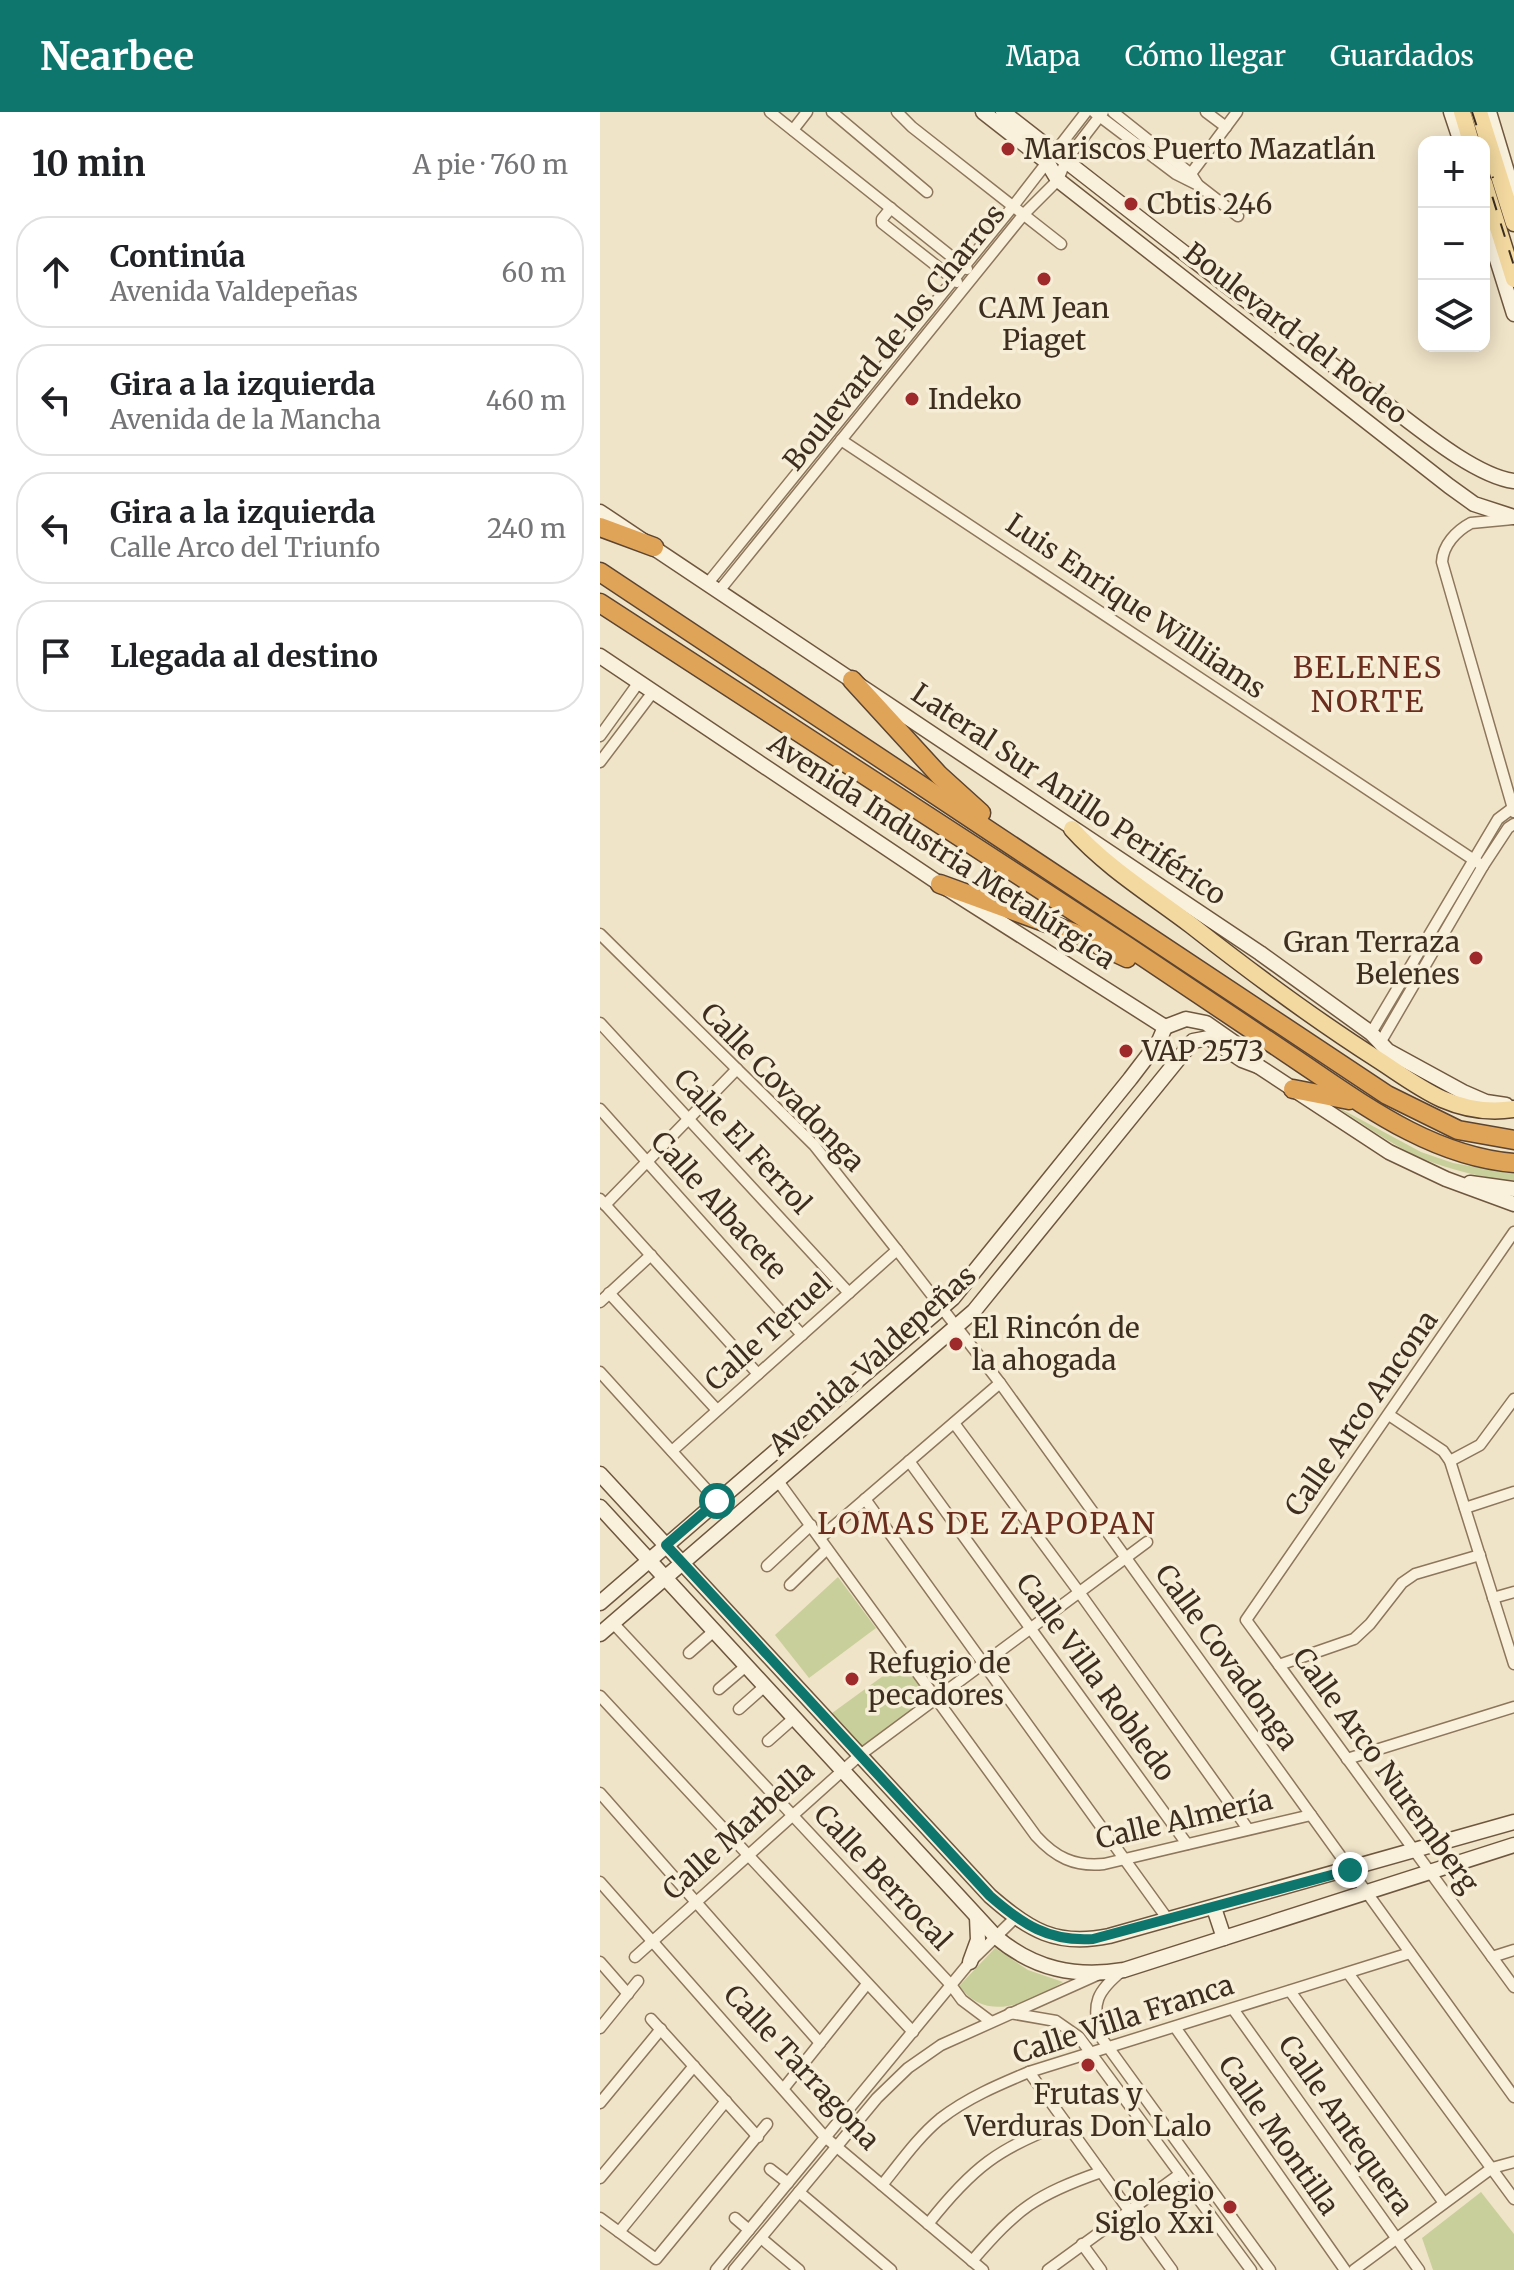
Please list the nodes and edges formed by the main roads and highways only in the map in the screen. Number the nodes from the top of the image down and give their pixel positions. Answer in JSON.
{"nodes":[{"id":1,"x":1462,"y":112,"type":"edge"},
{"id":2,"x":1479,"y":112,"type":"edge"},
{"id":3,"x":1469,"y":136,"type":"edge"},
{"id":4,"x":1490,"y":202,"type":"edge"},
{"id":5,"x":1514,"y":223,"type":"edge"},
{"id":6,"x":1514,"y":279,"type":"edge"},
{"id":7,"x":600,"y":527,"type":"edge"},
{"id":8,"x":654,"y":547,"type":"road end"},
{"id":9,"x":600,"y":572,"type":"edge"},
{"id":10,"x":600,"y":603,"type":"edge"},
{"id":11,"x":852,"y":680,"type":"road end"},
{"id":12,"x":1072,"y":829,"type":"road end"},
{"id":13,"x":940,"y":884,"type":"road end"},
{"id":14,"x":1168,"y":949,"type":"junction"},
{"id":15,"x":1211,"y":1002,"type":"junction"},
{"id":16,"x":1293,"y":1089,"type":"road end"},
{"id":17,"x":1364,"y":1105,"type":"junction"},
{"id":18,"x":1514,"y":1107,"type":"edge"},
{"id":19,"x":1514,"y":1140,"type":"edge"},
{"id":20,"x":1514,"y":1163,"type":"edge"}],
"edges":[{"from":1,"to":3,"type":"main road"},
{"from":2,"to":5,"type":"main road"},
{"from":4,"to":6,"type":"main road"},
{"from":7,"to":8,"type":"highway"},
{"from":9,"to":14,"type":"highway"},
{"from":10,"to":15,"type":"highway"},
{"from":11,"to":14,"type":"highway"},
{"from":12,"to":18,"type":"main road"},
{"from":13,"to":15,"type":"highway"},
{"from":14,"to":19,"type":"highway"},
{"from":15,"to":17,"type":"highway"},
{"from":16,"to":17,"type":"highway"},
{"from":17,"to":20,"type":"highway"}]}
